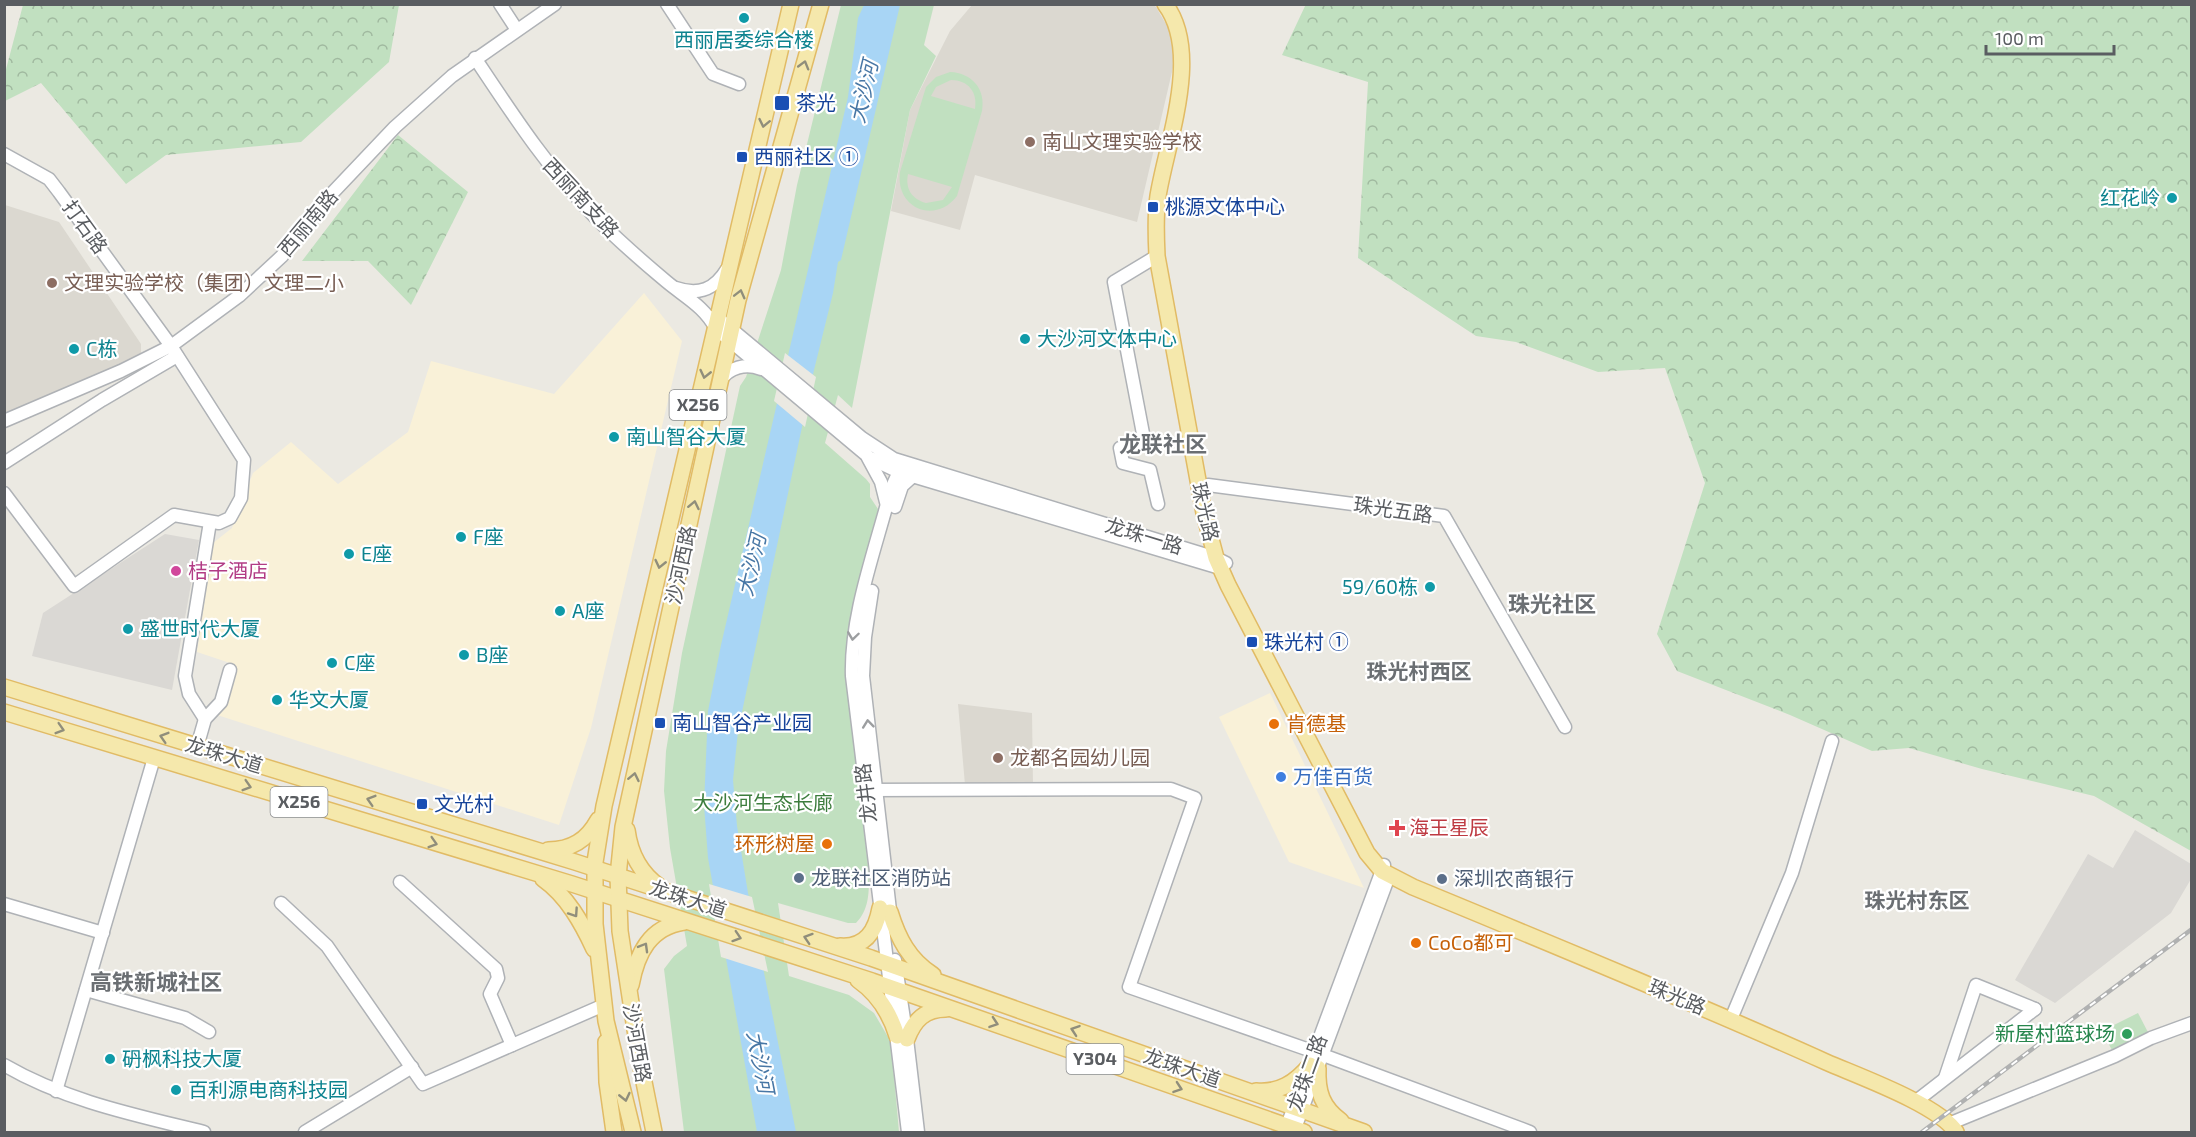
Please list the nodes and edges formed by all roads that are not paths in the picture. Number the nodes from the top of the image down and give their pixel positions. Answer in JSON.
{"nodes":[{"id":1,"x":500,"y":4,"type":"edge"},
{"id":2,"x":555,"y":4,"type":"edge"},
{"id":3,"x":667,"y":4,"type":"edge"},
{"id":4,"x":791,"y":4,"type":"edge"},
{"id":5,"x":821,"y":4,"type":"edge"},
{"id":6,"x":1165,"y":4,"type":"edge"},
{"id":7,"x":1177,"y":4,"type":"edge"},
{"id":8,"x":517,"y":30,"type":"junction"},
{"id":9,"x":476,"y":58,"type":"junction"},
{"id":10,"x":739,"y":84,"type":"dead end"},
{"id":11,"x":4,"y":154,"type":"edge"},
{"id":12,"x":1157,"y":256,"type":"junction"},
{"id":13,"x":733,"y":261,"type":"junction"},
{"id":14,"x":674,"y":288,"type":"junction"},
{"id":15,"x":715,"y":321,"type":"junction"},
{"id":16,"x":730,"y":335,"type":"junction"},
{"id":17,"x":174,"y":351,"type":"junction"},
{"id":18,"x":767,"y":371,"type":"junction"},
{"id":19,"x":720,"y":381,"type":"junction"},
{"id":20,"x":4,"y":421,"type":"edge"},
{"id":21,"x":863,"y":453,"type":"junction"},
{"id":22,"x":4,"y":463,"type":"edge"},
{"id":23,"x":909,"y":471,"type":"junction"},
{"id":24,"x":1208,"y":485,"type":"junction"},
{"id":25,"x":4,"y":493,"type":"edge"},
{"id":26,"x":1158,"y":504,"type":"dead end"},
{"id":27,"x":886,"y":509,"type":"junction"},
{"id":28,"x":210,"y":522,"type":"junction"},
{"id":29,"x":1221,"y":563,"type":"junction"},
{"id":30,"x":230,"y":670,"type":"dead end"},
{"id":31,"x":4,"y":687,"type":"edge"},
{"id":32,"x":4,"y":712,"type":"edge"},
{"id":33,"x":205,"y":719,"type":"junction"},
{"id":34,"x":1565,"y":727,"type":"dead end"},
{"id":35,"x":1832,"y":741,"type":"dead end"},
{"id":36,"x":197,"y":747,"type":"junction"},
{"id":37,"x":154,"y":758,"type":"junction"},
{"id":38,"x":871,"y":790,"type":"junction"},
{"id":39,"x":604,"y":806,"type":"junction"},
{"id":40,"x":626,"y":815,"type":"junction"},
{"id":41,"x":527,"y":848,"type":"junction"},
{"id":42,"x":594,"y":869,"type":"junction"},
{"id":43,"x":1385,"y":870,"type":"junction"},
{"id":44,"x":533,"y":873,"type":"junction"},
{"id":45,"x":618,"y":876,"type":"junction"},
{"id":46,"x":400,"y":882,"type":"dead end"},
{"id":47,"x":593,"y":891,"type":"junction"},
{"id":48,"x":668,"y":892,"type":"junction"},
{"id":49,"x":618,"y":899,"type":"junction"},
{"id":50,"x":281,"y":903,"type":"dead end"},
{"id":51,"x":4,"y":904,"type":"edge"},
{"id":52,"x":885,"y":910,"type":"junction"},
{"id":53,"x":687,"y":921,"type":"junction"},
{"id":54,"x":103,"y":933,"type":"junction"},
{"id":55,"x":834,"y":946,"type":"junction"},
{"id":56,"x":599,"y":965,"type":"junction"},
{"id":57,"x":892,"y":965,"type":"junction"},
{"id":58,"x":848,"y":973,"type":"junction"},
{"id":59,"x":895,"y":989,"type":"junction"},
{"id":60,"x":86,"y":990,"type":"junction"},
{"id":61,"x":962,"y":990,"type":"junction"},
{"id":62,"x":629,"y":997,"type":"junction"},
{"id":63,"x":604,"y":1005,"type":"junction"},
{"id":64,"x":954,"y":1010,"type":"junction"},
{"id":65,"x":1731,"y":1019,"type":"junction"},
{"id":66,"x":606,"y":1021,"type":"junction"},
{"id":67,"x":2192,"y":1023,"type":"edge"},
{"id":68,"x":209,"y":1032,"type":"dead end"},
{"id":69,"x":902,"y":1038,"type":"junction"},
{"id":70,"x":512,"y":1045,"type":"junction"},
{"id":71,"x":1316,"y":1060,"type":"junction"},
{"id":72,"x":4,"y":1065,"type":"edge"},
{"id":73,"x":412,"y":1067,"type":"junction"},
{"id":74,"x":1945,"y":1078,"type":"junction"},
{"id":75,"x":1243,"y":1090,"type":"junction"},
{"id":76,"x":56,"y":1091,"type":"junction"},
{"id":77,"x":1915,"y":1102,"type":"junction"},
{"id":78,"x":1298,"y":1109,"type":"junction"},
{"id":79,"x":1348,"y":1127,"type":"junction"},
{"id":80,"x":1954,"y":1128,"type":"edge"},
{"id":81,"x":1297,"y":1130,"type":"edge"},
{"id":82,"x":204,"y":1132,"type":"edge"},
{"id":83,"x":305,"y":1132,"type":"edge"},
{"id":84,"x":614,"y":1132,"type":"edge"},
{"id":85,"x":633,"y":1132,"type":"edge"},
{"id":86,"x":654,"y":1132,"type":"edge"},
{"id":87,"x":908,"y":1132,"type":"edge"},
{"id":88,"x":918,"y":1132,"type":"edge"},
{"id":89,"x":1364,"y":1132,"type":"edge"},
{"id":90,"x":1530,"y":1132,"type":"edge"}],
"edges":[{"from":1,"to":8,"type":"street"},
{"from":2,"to":8,"type":"street","name":"西丽南路"},
{"from":3,"to":10,"type":"street"},
{"from":4,"to":13,"type":"main road","name":"沙河西路","number":"X256","one_way":true},
{"from":16,"to":5,"type":"main road","name":"沙河西路","number":"X256","one_way":true},
{"from":6,"to":12,"type":"main road","name":"珠光路"},
{"from":7,"to":24,"type":"main road","name":"珠光路"},
{"from":8,"to":9,"type":"street","name":"西丽南路"},
{"from":9,"to":14,"type":"street","name":"西丽南支路"},
{"from":9,"to":17,"type":"street","name":"西丽南路"},
{"from":11,"to":17,"type":"street","name":"打石路"},
{"from":12,"to":26,"type":"street"},
{"from":12,"to":29,"type":"main road","name":"珠光路"},
{"from":13,"to":14,"type":"street"},
{"from":13,"to":15,"type":"main road","name":"沙河西路","number":"X256"},
{"from":14,"to":15,"type":"street","name":"西丽南支路"},
{"from":15,"to":16,"type":"street","name":"龙珠一路"},
{"from":15,"to":39,"type":"main road","name":"沙河西路","number":"X256","one_way":true},
{"from":16,"to":18,"type":"street","name":"龙珠一路"},
{"from":16,"to":19,"type":"main road","name":"沙河西路","number":"X256"},
{"from":16,"to":23,"type":"street","name":"龙珠一路"},
{"from":17,"to":20,"type":"street","name":"西丽南路"},
{"from":17,"to":22,"type":"street"},
{"from":17,"to":28,"type":"street","name":"打石路"},
{"from":18,"to":19,"type":"street"},
{"from":18,"to":21,"type":"street","name":"龙珠一路"},
{"from":40,"to":19,"type":"main road","name":"沙河西路","number":"X256","one_way":true},
{"from":21,"to":23,"type":"street","name":"龙珠一路"},
{"from":21,"to":27,"type":"street"},
{"from":23,"to":27,"type":"street","name":"龙井路"},
{"from":23,"to":29,"type":"street","name":"龙珠一路"},
{"from":38,"to":23,"type":"street","name":"龙井路","one_way":true},
{"from":24,"to":29,"type":"main road","name":"珠光路"},
{"from":24,"to":34,"type":"street","name":"珠光五路"},
{"from":25,"to":28,"type":"street"},
{"from":27,"to":38,"type":"street","name":"龙井路","one_way":true},
{"from":28,"to":33,"type":"street"},
{"from":29,"to":43,"type":"main road","name":"珠光路"},
{"from":30,"to":33,"type":"street"},
{"from":36,"to":31,"type":"main road","name":"龙珠大道","number":"X256","one_way":true},
{"from":32,"to":37,"type":"main road","name":"龙珠大道","number":"X256","one_way":true},
{"from":33,"to":36,"type":"street"},
{"from":35,"to":65,"type":"street"},
{"from":41,"to":36,"type":"main road","name":"龙珠大道","number":"X256","one_way":true},
{"from":37,"to":44,"type":"main road","name":"龙珠大道","number":"X256","one_way":true},
{"from":37,"to":54,"type":"street"},
{"from":38,"to":52,"type":"street","name":"龙井路"},
{"from":38,"to":71,"type":"street"},
{"from":39,"to":41,"type":"main road","number":"X256"},
{"from":39,"to":42,"type":"main road","name":"沙河西路"},
{"from":40,"to":45,"type":"main road","name":"沙河西路","number":"X256"},
{"from":40,"to":48,"type":"main road"},
{"from":41,"to":42,"type":"main road","name":"龙珠大道","number":"X256"},
{"from":42,"to":45,"type":"main road","name":"龙珠大道","number":"X256"},
{"from":42,"to":47,"type":"main road","name":"沙河西路"},
{"from":43,"to":65,"type":"main road","name":"珠光路"},
{"from":43,"to":71,"type":"street","name":"龙珠二路"},
{"from":44,"to":47,"type":"main road","name":"龙珠大道","number":"X256"},
{"from":44,"to":56,"type":"main road","one_way":true},
{"from":45,"to":48,"type":"main road","name":"龙珠大道"},
{"from":45,"to":49,"type":"main road","name":"沙河西路","number":"X256"},
{"from":46,"to":70,"type":"street"},
{"from":47,"to":49,"type":"main road","name":"龙珠大道","number":"X256"},
{"from":47,"to":56,"type":"main road","name":"沙河西路"},
{"from":55,"to":48,"type":"main road","name":"龙珠大道","one_way":true},
{"from":49,"to":53,"type":"main road","name":"龙珠大道"},
{"from":49,"to":62,"type":"main road","name":"沙河西路"},
{"from":50,"to":73,"type":"street"},
{"from":51,"to":54,"type":"street"},
{"from":52,"to":55,"type":"main road"},
{"from":52,"to":57,"type":"street","name":"龙井路"},
{"from":52,"to":61,"type":"main road"},
{"from":53,"to":58,"type":"main road","name":"龙珠大道","number":"Y304","one_way":true},
{"from":62,"to":53,"type":"main road","one_way":true},
{"from":54,"to":60,"type":"street"},
{"from":55,"to":57,"type":"main road","name":"龙珠大道"},
{"from":56,"to":63,"type":"main road","name":"沙河西路"},
{"from":57,"to":59,"type":"street","name":"龙井路"},
{"from":57,"to":61,"type":"main road","name":"龙珠大道"},
{"from":58,"to":59,"type":"main road","name":"龙珠大道","number":"Y304"},
{"from":58,"to":69,"type":"main road"},
{"from":59,"to":64,"type":"main road","name":"龙珠大道","number":"Y304"},
{"from":59,"to":69,"type":"street","name":"龙井路"},
{"from":60,"to":68,"type":"street"},
{"from":60,"to":76,"type":"street"},
{"from":75,"to":61,"type":"main road","name":"龙珠大道","one_way":true},
{"from":62,"to":86,"type":"main road","name":"沙河西路"},
{"from":63,"to":66,"type":"main road","name":"沙河西路"},
{"from":63,"to":70,"type":"street"},
{"from":64,"to":69,"type":"main road"},
{"from":64,"to":81,"type":"main road","name":"龙珠大道","number":"Y304","one_way":true},
{"from":65,"to":77,"type":"main road","name":"珠光路"},
{"from":66,"to":84,"type":"main road"},
{"from":66,"to":85,"type":"main road","name":"沙河西路","one_way":true},
{"from":67,"to":80,"type":"street"},
{"from":69,"to":87,"type":"street","name":"龙井路"},
{"from":69,"to":88,"type":"street","name":"龙井路"},
{"from":70,"to":73,"type":"street"},
{"from":71,"to":75,"type":"main road"},
{"from":71,"to":78,"type":"street","name":"龙珠二路"},
{"from":71,"to":79,"type":"main road"},
{"from":71,"to":90,"type":"street"},
{"from":72,"to":76,"type":"street"},
{"from":73,"to":83,"type":"street"},
{"from":74,"to":74,"type":"street"},
{"from":74,"to":77,"type":"street"},
{"from":75,"to":78,"type":"main road","name":"龙珠大道"},
{"from":76,"to":82,"type":"street"},
{"from":77,"to":80,"type":"main road","name":"珠光路"},
{"from":78,"to":79,"type":"main road","name":"龙珠大道"},
{"from":78,"to":81,"type":"street","name":"龙珠二路"},
{"from":79,"to":89,"type":"main road","name":"龙珠大道"}]}
